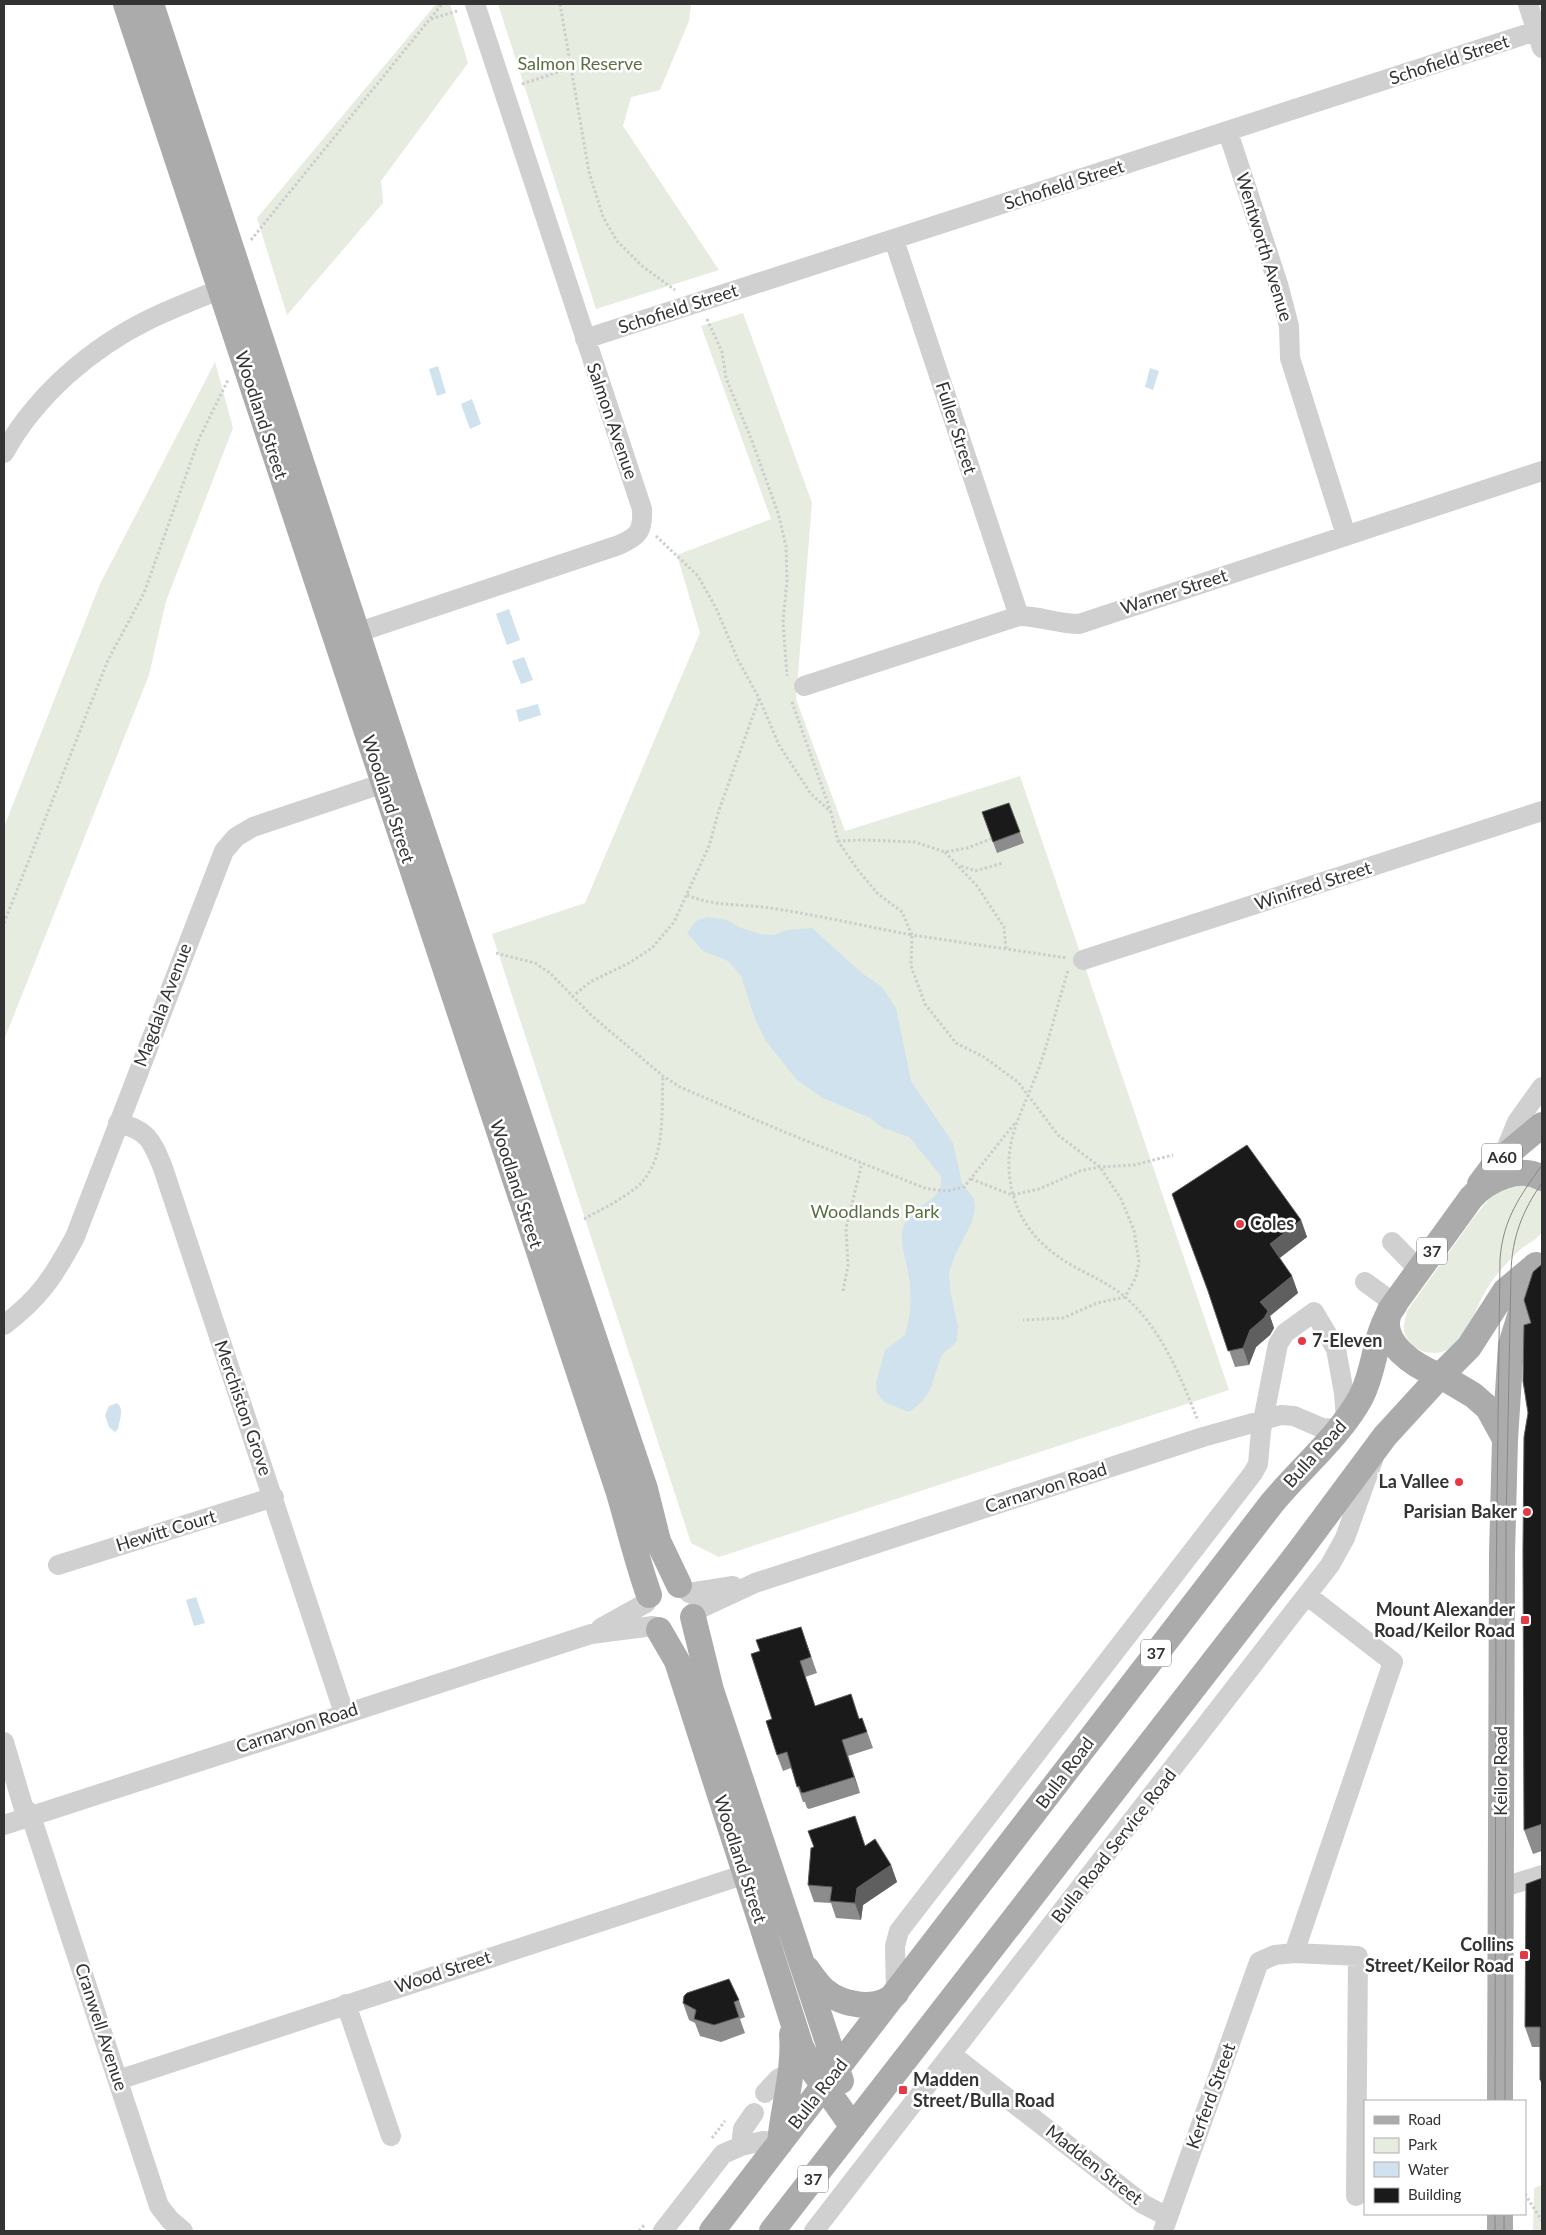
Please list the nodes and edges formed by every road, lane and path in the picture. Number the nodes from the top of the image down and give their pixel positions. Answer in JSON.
{"nodes":[{"id":1,"x":126,"y":4,"type":"edge"},
{"id":2,"x":151,"y":4,"type":"edge"},
{"id":3,"x":442,"y":4,"type":"edge"},
{"id":4,"x":560,"y":4,"type":"edge"},
{"id":5,"x":1528,"y":4,"type":"edge"},
{"id":6,"x":466,"y":7,"type":"edge"},
{"id":7,"x":430,"y":19,"type":"junction"},
{"id":8,"x":1540,"y":36,"type":"edge"},
{"id":9,"x":571,"y":68,"type":"junction"},
{"id":10,"x":503,"y":90,"type":"junction"},
{"id":11,"x":176,"y":116,"type":"junction"},
{"id":12,"x":1228,"y":132,"type":"junction"},
{"id":13,"x":894,"y":240,"type":"junction"},
{"id":14,"x":233,"y":276,"type":"junction"},
{"id":15,"x":691,"y":304,"type":"junction"},
{"id":16,"x":584,"y":339,"type":"junction"},
{"id":17,"x":241,"y":352,"type":"junction"},
{"id":18,"x":4,"y":453,"type":"edge"},
{"id":19,"x":1542,"y":471,"type":"edge"},
{"id":20,"x":642,"y":524,"type":"junction"},
{"id":21,"x":1346,"y":534,"type":"junction"},
{"id":22,"x":1019,"y":616,"type":"junction"},
{"id":23,"x":346,"y":636,"type":"junction"},
{"id":24,"x":794,"y":688,"type":"junction"},
{"id":25,"x":759,"y":698,"type":"junction"},
{"id":26,"x":394,"y":780,"type":"junction"},
{"id":27,"x":1542,"y":811,"type":"edge"},
{"id":28,"x":831,"y":812,"type":"junction"},
{"id":29,"x":991,"y":839,"type":"edge"},
{"id":30,"x":838,"y":841,"type":"junction"},
{"id":31,"x":945,"y":852,"type":"junction"},
{"id":32,"x":1003,"y":863,"type":"dead end"},
{"id":33,"x":959,"y":865,"type":"junction"},
{"id":34,"x":688,"y":895,"type":"junction"},
{"id":35,"x":4,"y":923,"type":"edge"},
{"id":36,"x":912,"y":935,"type":"junction"},
{"id":37,"x":1006,"y":949,"type":"junction"},
{"id":38,"x":496,"y":953,"type":"dead end"},
{"id":39,"x":1083,"y":960,"type":"junction"},
{"id":40,"x":572,"y":997,"type":"junction"},
{"id":41,"x":663,"y":1076,"type":"junction"},
{"id":42,"x":1542,"y":1087,"type":"edge"},
{"id":43,"x":1028,"y":1094,"type":"junction"},
{"id":44,"x":118,"y":1123,"type":"junction"},
{"id":45,"x":1015,"y":1123,"type":"junction"},
{"id":46,"x":1542,"y":1125,"type":"edge"},
{"id":47,"x":1173,"y":1154,"type":"dead end"},
{"id":48,"x":1504,"y":1156,"type":"junction"},
{"id":49,"x":862,"y":1163,"type":"junction"},
{"id":50,"x":1100,"y":1167,"type":"junction"},
{"id":51,"x":1542,"y":1178,"type":"edge"},
{"id":52,"x":971,"y":1179,"type":"junction"},
{"id":53,"x":1012,"y":1195,"type":"junction"},
{"id":54,"x":1471,"y":1198,"type":"junction"},
{"id":55,"x":584,"y":1219,"type":"dead end"},
{"id":56,"x":1392,"y":1242,"type":"dead end"},
{"id":57,"x":1538,"y":1263,"type":"edge"},
{"id":58,"x":1419,"y":1270,"type":"junction"},
{"id":59,"x":1365,"y":1282,"type":"dead end"},
{"id":60,"x":843,"y":1291,"type":"dead end"},
{"id":61,"x":1125,"y":1297,"type":"junction"},
{"id":62,"x":1395,"y":1304,"type":"junction"},
{"id":63,"x":1022,"y":1320,"type":"dead end"},
{"id":64,"x":4,"y":1325,"type":"edge"},
{"id":65,"x":583,"y":1345,"type":"junction"},
{"id":66,"x":1441,"y":1376,"type":"junction"},
{"id":67,"x":1263,"y":1419,"type":"junction"},
{"id":68,"x":1342,"y":1425,"type":"junction"},
{"id":69,"x":1203,"y":1436,"type":"junction"},
{"id":70,"x":1505,"y":1440,"type":"junction"},
{"id":71,"x":1380,"y":1442,"type":"junction"},
{"id":72,"x":274,"y":1497,"type":"junction"},
{"id":73,"x":58,"y":1564,"type":"dead end"},
{"id":74,"x":1308,"y":1596,"type":"junction"},
{"id":75,"x":689,"y":1601,"type":"junction"},
{"id":76,"x":652,"y":1613,"type":"junction"},
{"id":77,"x":344,"y":1713,"type":"junction"},
{"id":78,"x":4,"y":1742,"type":"edge"},
{"id":79,"x":31,"y":1816,"type":"junction"},
{"id":80,"x":4,"y":1825,"type":"edge"},
{"id":81,"x":757,"y":1870,"type":"junction"},
{"id":82,"x":1542,"y":1875,"type":"edge"},
{"id":83,"x":1501,"y":1888,"type":"junction"},
{"id":84,"x":1294,"y":1953,"type":"junction"},
{"id":85,"x":800,"y":1958,"type":"junction"},
{"id":86,"x":896,"y":1993,"type":"junction"},
{"id":87,"x":346,"y":2004,"type":"junction"},
{"id":88,"x":790,"y":2017,"type":"junction"},
{"id":89,"x":952,"y":2055,"type":"junction"},
{"id":90,"x":790,"y":2073,"type":"junction"},
{"id":91,"x":830,"y":2077,"type":"junction"},
{"id":92,"x":118,"y":2080,"type":"junction"},
{"id":93,"x":765,"y":2093,"type":"dead end"},
{"id":94,"x":1500,"y":2100,"type":"edge"},
{"id":95,"x":754,"y":2113,"type":"dead end"},
{"id":96,"x":854,"y":2126,"type":"junction"},
{"id":97,"x":391,"y":2136,"type":"dead end"},
{"id":98,"x":780,"y":2143,"type":"junction"},
{"id":99,"x":741,"y":2146,"type":"junction"},
{"id":100,"x":1356,"y":2196,"type":"dead end"},
{"id":101,"x":1526,"y":2196,"type":"edge"},
{"id":102,"x":1500,"y":2215,"type":"edge"},
{"id":103,"x":1542,"y":2221,"type":"edge"},
{"id":104,"x":1165,"y":2224,"type":"edge"},
{"id":105,"x":183,"y":2231,"type":"edge"},
{"id":106,"x":663,"y":2231,"type":"edge"},
{"id":107,"x":712,"y":2231,"type":"edge"},
{"id":108,"x":772,"y":2231,"type":"edge"},
{"id":109,"x":814,"y":2231,"type":"edge"},
{"id":110,"x":1500,"y":2231,"type":"edge"}],
"edges":[{"from":1,"to":11,"type":"main road","name":"Woodland Street"},
{"from":2,"to":11,"type":"main road","name":"Woodland Street"},
{"from":3,"to":7,"type":"path"},
{"from":4,"to":9,"type":"path"},
{"from":5,"to":8,"type":"street"},
{"from":6,"to":7,"type":"path"},
{"from":6,"to":10,"type":"street","name":"Salmon Avenue"},
{"from":7,"to":14,"type":"path"},
{"from":8,"to":12,"type":"street","name":"Schofield Street"},
{"from":9,"to":10,"type":"path"},
{"from":9,"to":15,"type":"path"},
{"from":10,"to":16,"type":"street","name":"Salmon Avenue"},
{"from":11,"to":14,"type":"main road","name":"Woodland Street"},
{"from":12,"to":13,"type":"street","name":"Schofield Street"},
{"from":12,"to":21,"type":"street","name":"Wentworth Avenue"},
{"from":13,"to":15,"type":"street","name":"Schofield Street"},
{"from":13,"to":22,"type":"street","name":"Fuller Street"},
{"from":14,"to":17,"type":"main road","name":"Woodland Street"},
{"from":14,"to":18,"type":"street"},
{"from":14,"to":23,"type":"main road","name":"Woodland Street"},
{"from":15,"to":16,"type":"street","name":"Schofield Street"},
{"from":15,"to":24,"type":"path"},
{"from":16,"to":20,"type":"street","name":"Salmon Avenue"},
{"from":17,"to":23,"type":"main road","name":"Woodland Street"},
{"from":17,"to":35,"type":"path"},
{"from":19,"to":21,"type":"street","name":"Warner Street"},
{"from":20,"to":23,"type":"street"},
{"from":20,"to":25,"type":"path"},
{"from":21,"to":22,"type":"street","name":"Warner Street"},
{"from":22,"to":24,"type":"street","name":"Warner Street"},
{"from":23,"to":26,"type":"main road","name":"Woodland Street"},
{"from":24,"to":28,"type":"path"},
{"from":25,"to":28,"type":"path"},
{"from":25,"to":34,"type":"path"},
{"from":26,"to":44,"type":"street","name":"Magdala Avenue"},
{"from":26,"to":65,"type":"main road","name":"Woodland Street"},
{"from":27,"to":39,"type":"street","name":"Winifred Street"},
{"from":28,"to":30,"type":"path"},
{"from":29,"to":31,"type":"path"},
{"from":30,"to":31,"type":"path"},
{"from":30,"to":36,"type":"path"},
{"from":31,"to":33,"type":"path"},
{"from":32,"to":33,"type":"path"},
{"from":33,"to":37,"type":"path"},
{"from":34,"to":36,"type":"path"},
{"from":34,"to":40,"type":"path"},
{"from":36,"to":37,"type":"path"},
{"from":36,"to":43,"type":"path"},
{"from":37,"to":39,"type":"path"},
{"from":38,"to":40,"type":"path"},
{"from":39,"to":43,"type":"path"},
{"from":40,"to":41,"type":"path"},
{"from":41,"to":49,"type":"path"},
{"from":41,"to":55,"type":"path"},
{"from":42,"to":48,"type":"street"},
{"from":43,"to":45,"type":"path"},
{"from":43,"to":50,"type":"path"},
{"from":44,"to":64,"type":"street","name":"Magdala Avenue"},
{"from":44,"to":72,"type":"street","name":"Merchiston Grove"},
{"from":45,"to":52,"type":"path"},
{"from":45,"to":53,"type":"path"},
{"from":46,"to":48,"type":"main road","number":"A60"},
{"from":47,"to":50,"type":"path"},
{"from":48,"to":54,"type":"main road","number":"A60"},
{"from":49,"to":52,"type":"path"},
{"from":49,"to":60,"type":"path"},
{"from":50,"to":53,"type":"path"},
{"from":50,"to":61,"type":"path"},
{"from":51,"to":54,"type":"main road","number":"37"},
{"from":52,"to":53,"type":"path"},
{"from":53,"to":61,"type":"path"},
{"from":54,"to":58,"type":"main road","number":"37"},
{"from":56,"to":58,"type":"street"},
{"from":57,"to":66,"type":"main road","number":"37"},
{"from":57,"to":70,"type":"main road","name":"Keilor Road"},
{"from":58,"to":62,"type":"main road","number":"37"},
{"from":59,"to":62,"type":"street"},
{"from":61,"to":63,"type":"path"},
{"from":61,"to":69,"type":"path"},
{"from":62,"to":66,"type":"main road","number":"37"},
{"from":62,"to":68,"type":"main road","name":"Bulla Road","number":"37"},
{"from":65,"to":75,"type":"main road","name":"Woodland Street"},
{"from":65,"to":76,"type":"main road","name":"Woodland Street"},
{"from":66,"to":70,"type":"main road","name":"Keilor Road"},
{"from":66,"to":71,"type":"main road","number":"37"},
{"from":67,"to":68,"type":"street","name":"Carnarvon Road"},
{"from":67,"to":68,"type":"street"},
{"from":67,"to":69,"type":"street","name":"Carnarvon Road"},
{"from":67,"to":86,"type":"street"},
{"from":68,"to":86,"type":"main road","name":"Bulla Road","number":"37"},
{"from":69,"to":75,"type":"street","name":"Carnarvon Road"},
{"from":70,"to":83,"type":"main road","name":"Keilor Road"},
{"from":71,"to":74,"type":"street","name":"Bulla Road Service Road"},
{"from":71,"to":96,"type":"main road","number":"37"},
{"from":72,"to":73,"type":"street","name":"Hewitt Court"},
{"from":72,"to":77,"type":"street","name":"Merchiston Grove"},
{"from":74,"to":84,"type":"street"},
{"from":74,"to":89,"type":"street","name":"Bulla Road Service Road"},
{"from":75,"to":76,"type":"main road"},
{"from":75,"to":76,"type":"main road"},
{"from":75,"to":81,"type":"main road","name":"Woodland Street"},
{"from":76,"to":77,"type":"street","name":"Carnarvon Road"},
{"from":76,"to":81,"type":"main road","name":"Woodland Street"},
{"from":77,"to":79,"type":"street","name":"Carnarvon Road"},
{"from":78,"to":79,"type":"street","name":"Cranwell Avenue"},
{"from":79,"to":80,"type":"street","name":"Carnarvon Road"},
{"from":79,"to":92,"type":"street","name":"Cranwell Avenue"},
{"from":81,"to":85,"type":"main road","name":"Woodland Street"},
{"from":81,"to":87,"type":"street","name":"Wood Street"},
{"from":81,"to":88,"type":"main road","name":"Woodland Street"},
{"from":82,"to":83,"type":"street"},
{"from":83,"to":94,"type":"main road","name":"Keilor Road"},
{"from":84,"to":100,"type":"street"},
{"from":84,"to":104,"type":"street","name":"Kerferd Street"},
{"from":85,"to":86,"type":"main road"},
{"from":85,"to":91,"type":"main road","name":"Woodland Street"},
{"from":86,"to":91,"type":"main road","name":"Bulla Road","number":"37"},
{"from":87,"to":92,"type":"street","name":"Wood Street"},
{"from":87,"to":97,"type":"street"},
{"from":88,"to":90,"type":"main road"},
{"from":88,"to":91,"type":"main road","name":"Woodland Street"},
{"from":89,"to":104,"type":"street","name":"Madden Street"},
{"from":89,"to":109,"type":"street","name":"Bulla Road Service Road"},
{"from":90,"to":93,"type":"street"},
{"from":90,"to":98,"type":"main road"},
{"from":91,"to":96,"type":"main road"},
{"from":91,"to":98,"type":"main road","name":"Bulla Road","number":"37"},
{"from":92,"to":105,"type":"street","name":"Cranwell Avenue"},
{"from":95,"to":99,"type":"street"},
{"from":96,"to":108,"type":"main road","number":"37"},
{"from":98,"to":99,"type":"street"},
{"from":98,"to":107,"type":"main road","name":"Bulla Road","number":"37"},
{"from":99,"to":106,"type":"street"},
{"from":101,"to":103,"type":"path"},
{"from":102,"to":110,"type":"main road"}]}
